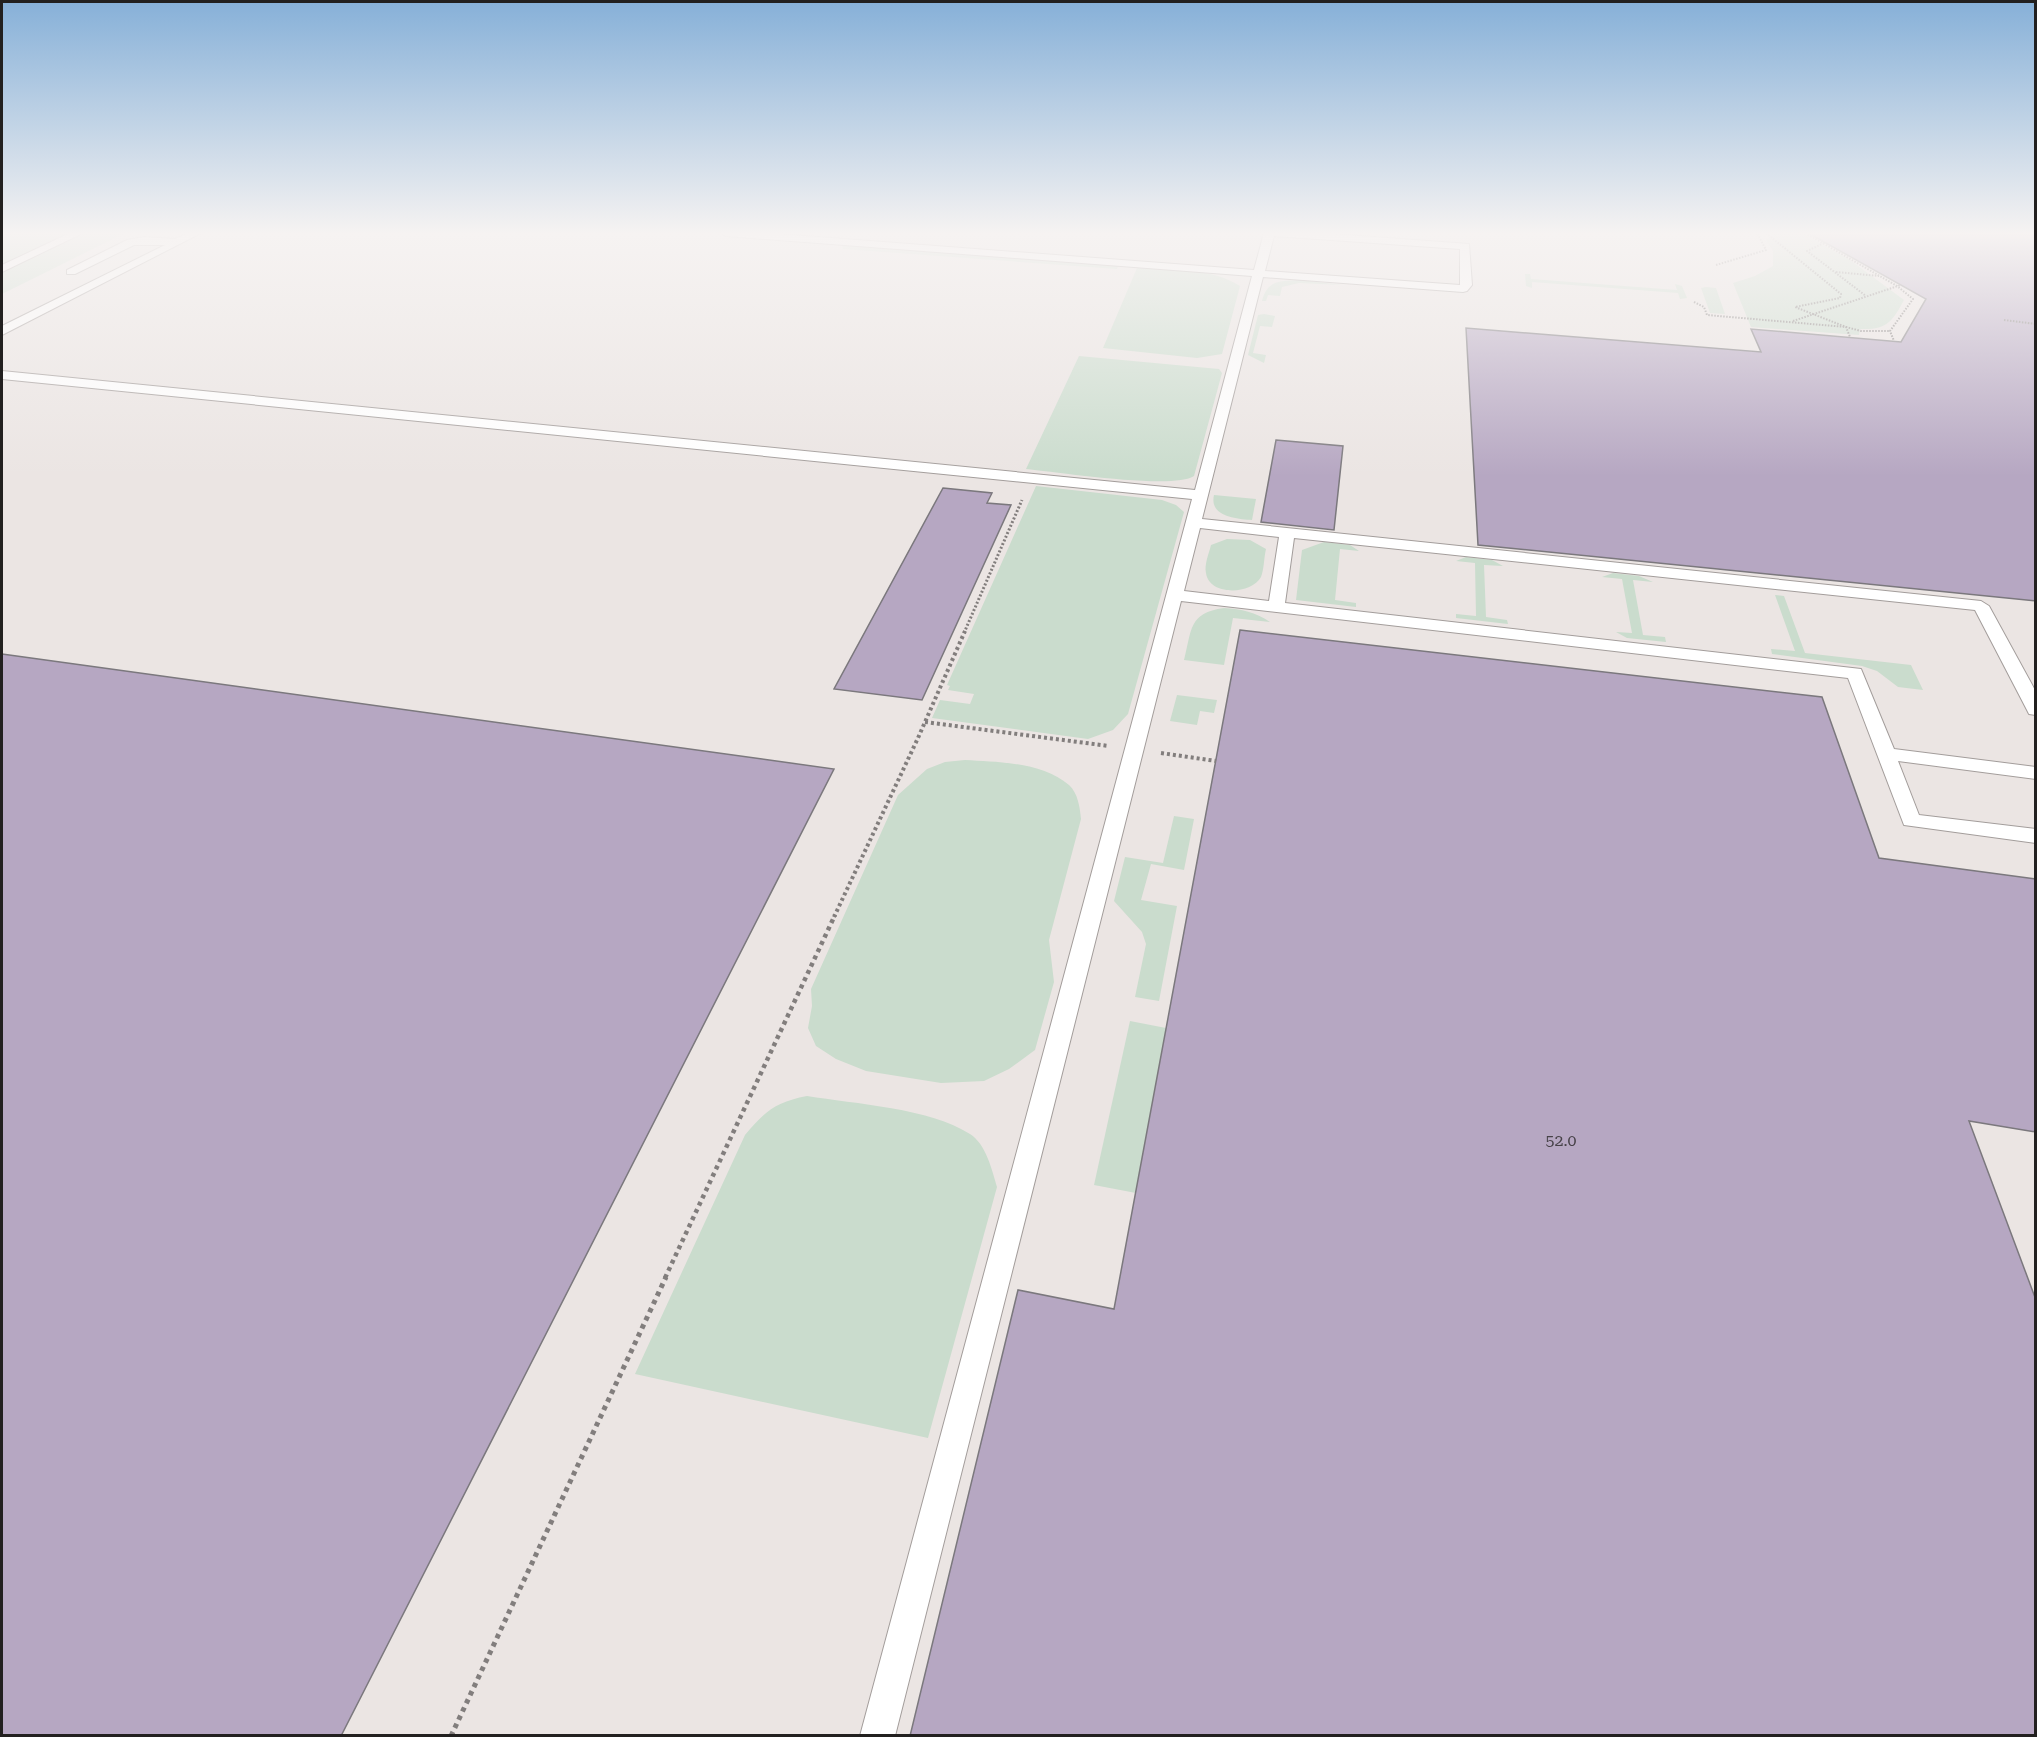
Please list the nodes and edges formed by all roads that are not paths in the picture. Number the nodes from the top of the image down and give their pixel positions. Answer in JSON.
{"nodes":[{"id":1,"x":35,"y":314,"type":"edge"},
{"id":2,"x":1248,"y":314,"type":"edge"},
{"id":3,"x":2,"y":331,"type":"edge"},
{"id":4,"x":2,"y":375,"type":"edge"},
{"id":5,"x":1201,"y":495,"type":"junction"},
{"id":6,"x":1194,"y":523,"type":"junction"},
{"id":7,"x":1287,"y":533,"type":"junction"},
{"id":8,"x":1175,"y":595,"type":"junction"},
{"id":9,"x":1276,"y":607,"type":"junction"},
{"id":10,"x":2036,"y":710,"type":"edge"},
{"id":11,"x":1886,"y":754,"type":"junction"},
{"id":12,"x":2036,"y":772,"type":"edge"},
{"id":13,"x":2036,"y":836,"type":"edge"},
{"id":14,"x":877,"y":1736,"type":"edge"}],
"edges":[{"from":1,"to":3,"type":"lane"},
{"from":2,"to":5,"type":"lane"},
{"from":4,"to":5,"type":"lane"},
{"from":5,"to":6,"type":"lane"},
{"from":6,"to":7,"type":"lane"},
{"from":6,"to":8,"type":"lane"},
{"from":7,"to":9,"type":"lane"},
{"from":7,"to":10,"type":"lane"},
{"from":8,"to":9,"type":"lane"},
{"from":8,"to":14,"type":"lane"},
{"from":9,"to":11,"type":"lane"},
{"from":11,"to":12,"type":"lane"},
{"from":11,"to":13,"type":"lane"}]}
